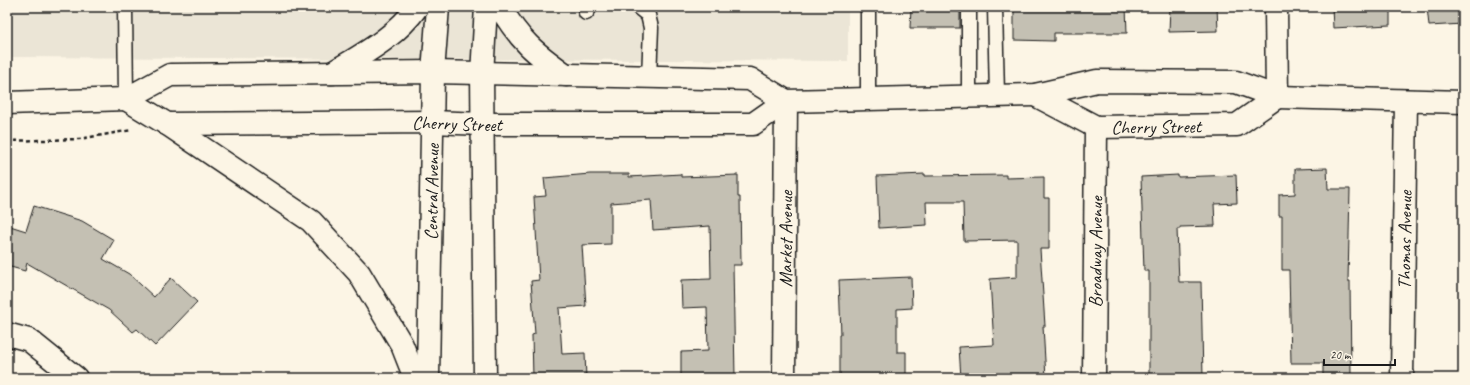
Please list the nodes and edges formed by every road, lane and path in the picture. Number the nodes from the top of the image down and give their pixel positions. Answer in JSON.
{"nodes":[{"id":1,"x":125,"y":7,"type":"edge"},
{"id":2,"x":417,"y":7,"type":"edge"},
{"id":3,"x":438,"y":7,"type":"edge"},
{"id":4,"x":486,"y":7,"type":"edge"},
{"id":5,"x":500,"y":7,"type":"edge"},
{"id":6,"x":638,"y":7,"type":"edge"},
{"id":7,"x":868,"y":7,"type":"edge"},
{"id":8,"x":969,"y":7,"type":"edge"},
{"id":9,"x":996,"y":7,"type":"edge"},
{"id":10,"x":1276,"y":7,"type":"edge"},
{"id":11,"x":433,"y":72,"type":"junction"},
{"id":12,"x":331,"y":74,"type":"junction"},
{"id":13,"x":482,"y":74,"type":"junction"},
{"id":14,"x":566,"y":75,"type":"junction"},
{"id":15,"x":649,"y":77,"type":"junction"},
{"id":16,"x":1035,"y":95,"type":"junction"},
{"id":17,"x":997,"y":96,"type":"junction"},
{"id":18,"x":969,"y":97,"type":"junction"},
{"id":19,"x":1277,"y":97,"type":"junction"},
{"id":20,"x":126,"y":100,"type":"junction"},
{"id":21,"x":868,"y":100,"type":"junction"},
{"id":22,"x":786,"y":101,"type":"junction"},
{"id":23,"x":1406,"y":101,"type":"junction"},
{"id":24,"x":1463,"y":102,"type":"edge"},
{"id":25,"x":7,"y":103,"type":"edge"},
{"id":26,"x":432,"y":122,"type":"junction"},
{"id":27,"x":168,"y":124,"type":"junction"},
{"id":28,"x":483,"y":124,"type":"junction"},
{"id":29,"x":1096,"y":127,"type":"junction"},
{"id":30,"x":7,"y":141,"type":"edge"},
{"id":31,"x":7,"y":334,"type":"edge"},
{"id":32,"x":76,"y":378,"type":"edge"},
{"id":33,"x":415,"y":378,"type":"edge"},
{"id":34,"x":428,"y":378,"type":"edge"},
{"id":35,"x":485,"y":378,"type":"edge"},
{"id":36,"x":784,"y":378,"type":"edge"},
{"id":37,"x":1094,"y":378,"type":"edge"},
{"id":38,"x":1402,"y":378,"type":"edge"}],
"edges":[{"from":1,"to":20,"type":"lane"},
{"from":2,"to":12,"type":"street"},
{"from":3,"to":11,"type":"street","name":"Central Avenue"},
{"from":4,"to":13,"type":"street"},
{"from":5,"to":14,"type":"street"},
{"from":6,"to":15,"type":"lane"},
{"from":7,"to":21,"type":"lane"},
{"from":8,"to":18,"type":"lane"},
{"from":9,"to":17,"type":"lane"},
{"from":10,"to":19,"type":"street"},
{"from":11,"to":12,"type":"street"},
{"from":11,"to":13,"type":"street"},
{"from":11,"to":26,"type":"street","name":"Central Avenue"},
{"from":12,"to":20,"type":"street"},
{"from":13,"to":14,"type":"street"},
{"from":13,"to":28,"type":"street"},
{"from":14,"to":15,"type":"street"},
{"from":15,"to":22,"type":"street"},
{"from":16,"to":17,"type":"street","name":"Cherry Street"},
{"from":16,"to":19,"type":"street","name":"Cherry Street"},
{"from":16,"to":29,"type":"street","name":"Cherry Street"},
{"from":17,"to":18,"type":"street","name":"Cherry Street"},
{"from":18,"to":21,"type":"street","name":"Cherry Street"},
{"from":19,"to":23,"type":"street","name":"Cherry Street"},
{"from":19,"to":29,"type":"street","name":"Cherry Street"},
{"from":20,"to":25,"type":"street"},
{"from":20,"to":27,"type":"street"},
{"from":21,"to":22,"type":"street","name":"Cherry Street"},
{"from":22,"to":28,"type":"street","name":"Cherry Street"},
{"from":22,"to":36,"type":"street","name":"Market Avenue"},
{"from":23,"to":24,"type":"street","name":"Cherry Street"},
{"from":23,"to":38,"type":"street","name":"Thomas Avenue"},
{"from":26,"to":27,"type":"street","name":"Cherry Street"},
{"from":26,"to":28,"type":"street","name":"Cherry Street"},
{"from":26,"to":34,"type":"street","name":"Central Avenue"},
{"from":27,"to":30,"type":"path"},
{"from":27,"to":33,"type":"street"},
{"from":28,"to":35,"type":"street"},
{"from":29,"to":37,"type":"street","name":"Broadway Avenue"},
{"from":31,"to":32,"type":"street"}]}
